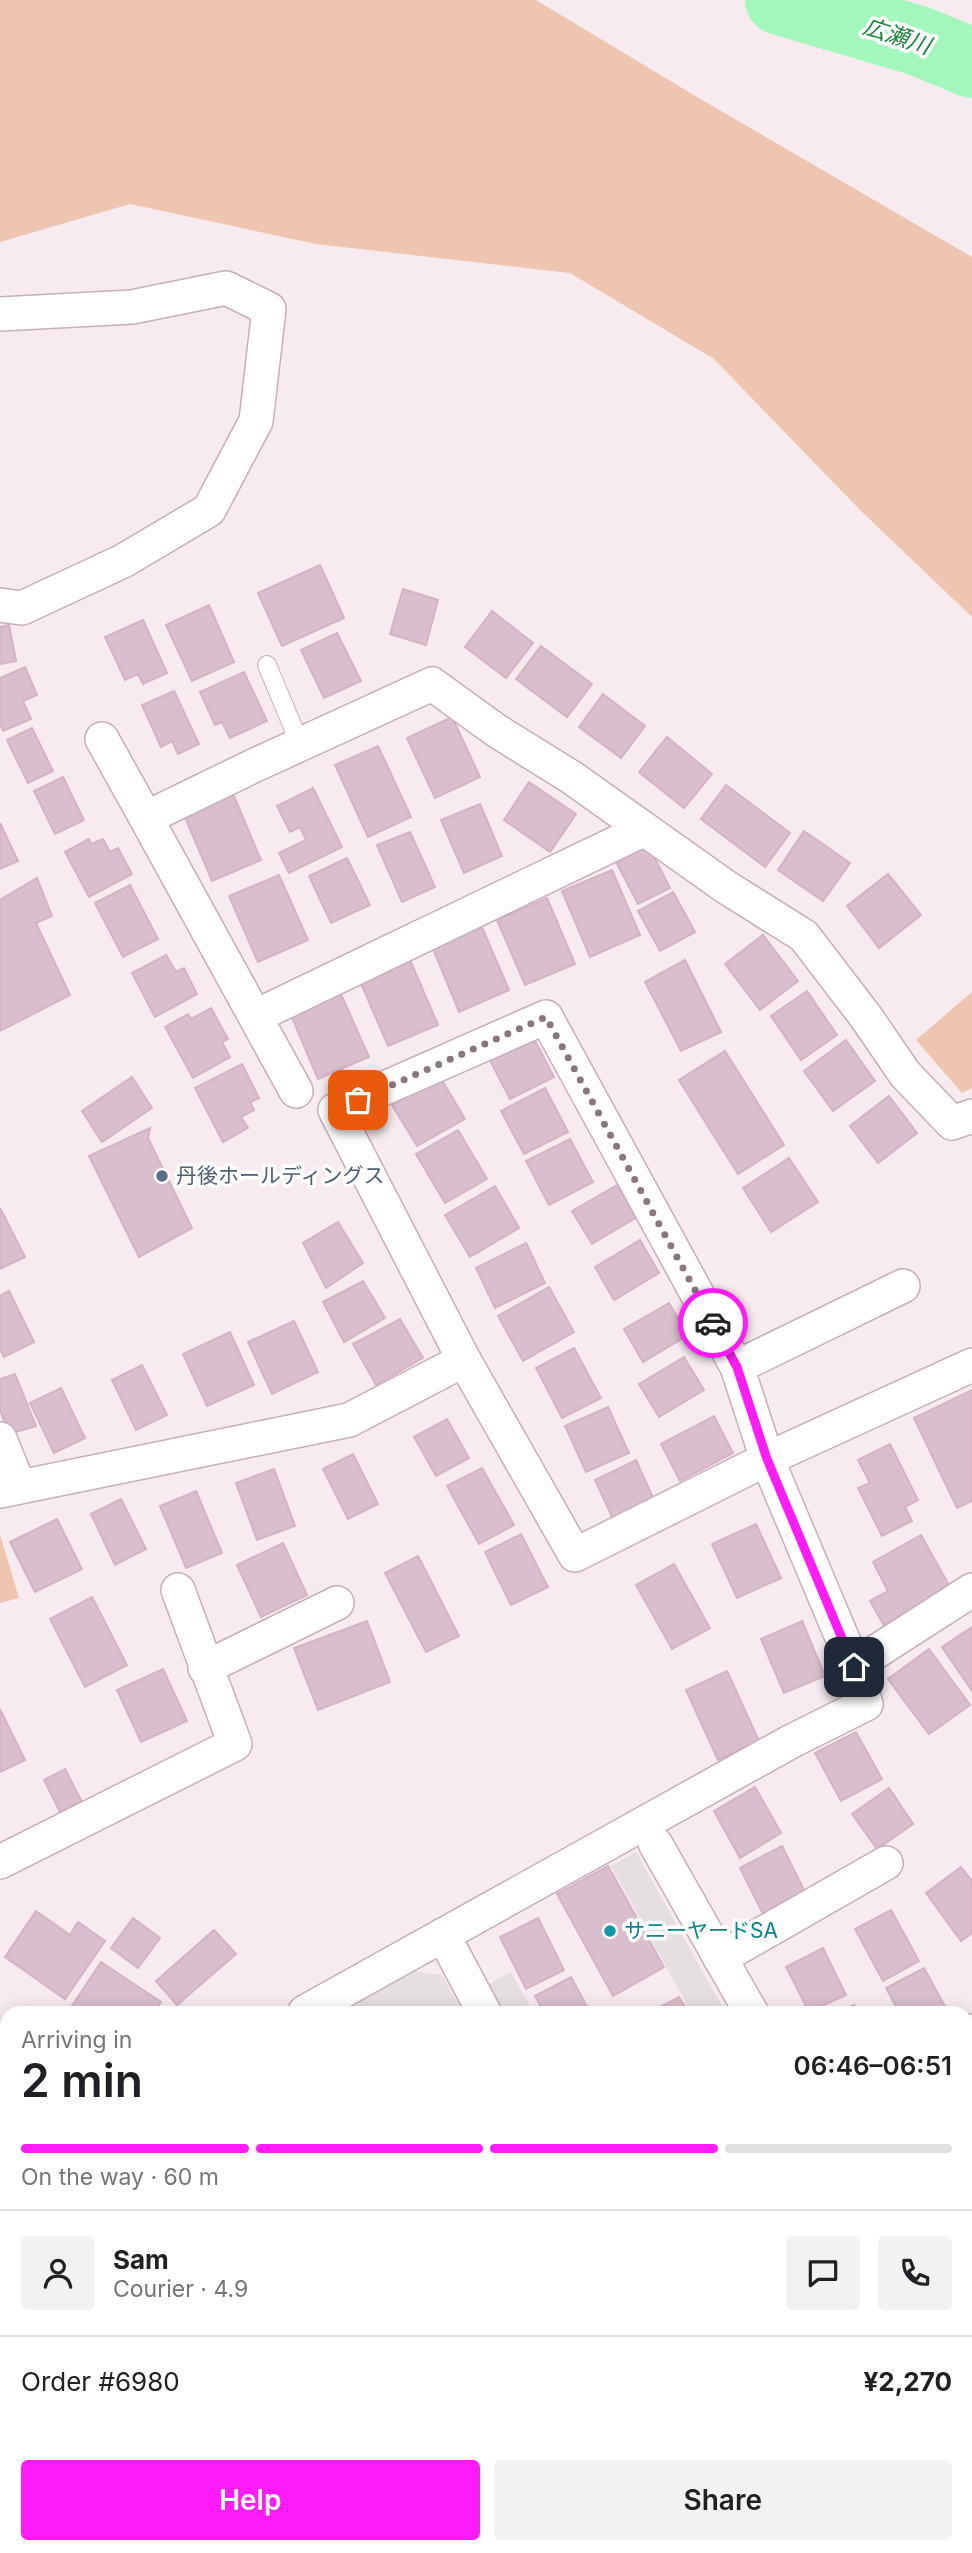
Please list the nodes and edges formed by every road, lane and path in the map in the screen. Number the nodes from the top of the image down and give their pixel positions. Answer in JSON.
{"nodes":[{"id":1,"x":0,"y":314,"type":"edge"},
{"id":2,"x":0,"y":605,"type":"edge"},
{"id":3,"x":267,"y":664,"type":"dead end"},
{"id":4,"x":102,"y":739,"type":"dead end"},
{"id":5,"x":300,"y":744,"type":"junction"},
{"id":6,"x":146,"y":818,"type":"junction"},
{"id":7,"x":643,"y":830,"type":"junction"},
{"id":8,"x":256,"y":1016,"type":"junction"},
{"id":9,"x":296,"y":1091,"type":"dead end"},
{"id":10,"x":972,"y":1116,"type":"edge"},
{"id":11,"x":903,"y":1286,"type":"dead end"},
{"id":12,"x":464,"y":1360,"type":"junction"},
{"id":13,"x":972,"y":1365,"type":"edge"},
{"id":14,"x":737,"y":1367,"type":"junction"},
{"id":15,"x":0,"y":1439,"type":"edge"},
{"id":16,"x":767,"y":1459,"type":"junction"},
{"id":17,"x":10,"y":1489,"type":"edge"},
{"id":18,"x":178,"y":1590,"type":"dead end"},
{"id":19,"x":972,"y":1590,"type":"edge"},
{"id":20,"x":337,"y":1603,"type":"dead end"},
{"id":21,"x":854,"y":1667,"type":"junction"},
{"id":22,"x":205,"y":1668,"type":"junction"},
{"id":23,"x":655,"y":1843,"type":"dead end"},
{"id":24,"x":0,"y":1861,"type":"edge"},
{"id":25,"x":886,"y":1863,"type":"dead end"},
{"id":26,"x":443,"y":1936,"type":"junction"},
{"id":27,"x":720,"y":1958,"type":"junction"},
{"id":28,"x":316,"y":2006,"type":"edge"},
{"id":29,"x":481,"y":2006,"type":"edge"},
{"id":30,"x":748,"y":2006,"type":"edge"}],
"edges":[{"from":1,"to":2,"type":"street"},
{"from":3,"to":5,"type":"lane"},
{"from":4,"to":6,"type":"street"},
{"from":5,"to":6,"type":"street"},
{"from":5,"to":7,"type":"street"},
{"from":6,"to":8,"type":"street"},
{"from":7,"to":8,"type":"street"},
{"from":7,"to":10,"type":"street"},
{"from":8,"to":9,"type":"street"},
{"from":11,"to":14,"type":"street"},
{"from":12,"to":14,"type":"street"},
{"from":12,"to":16,"type":"street"},
{"from":12,"to":17,"type":"street"},
{"from":13,"to":16,"type":"street"},
{"from":14,"to":16,"type":"street"},
{"from":15,"to":17,"type":"street"},
{"from":16,"to":21,"type":"street"},
{"from":18,"to":22,"type":"street"},
{"from":19,"to":21,"type":"street"},
{"from":20,"to":22,"type":"street"},
{"from":21,"to":26,"type":"street"},
{"from":22,"to":24,"type":"street"},
{"from":23,"to":27,"type":"street"},
{"from":25,"to":27,"type":"street"},
{"from":26,"to":28,"type":"street"},
{"from":26,"to":29,"type":"street"},
{"from":27,"to":30,"type":"street"}]}
